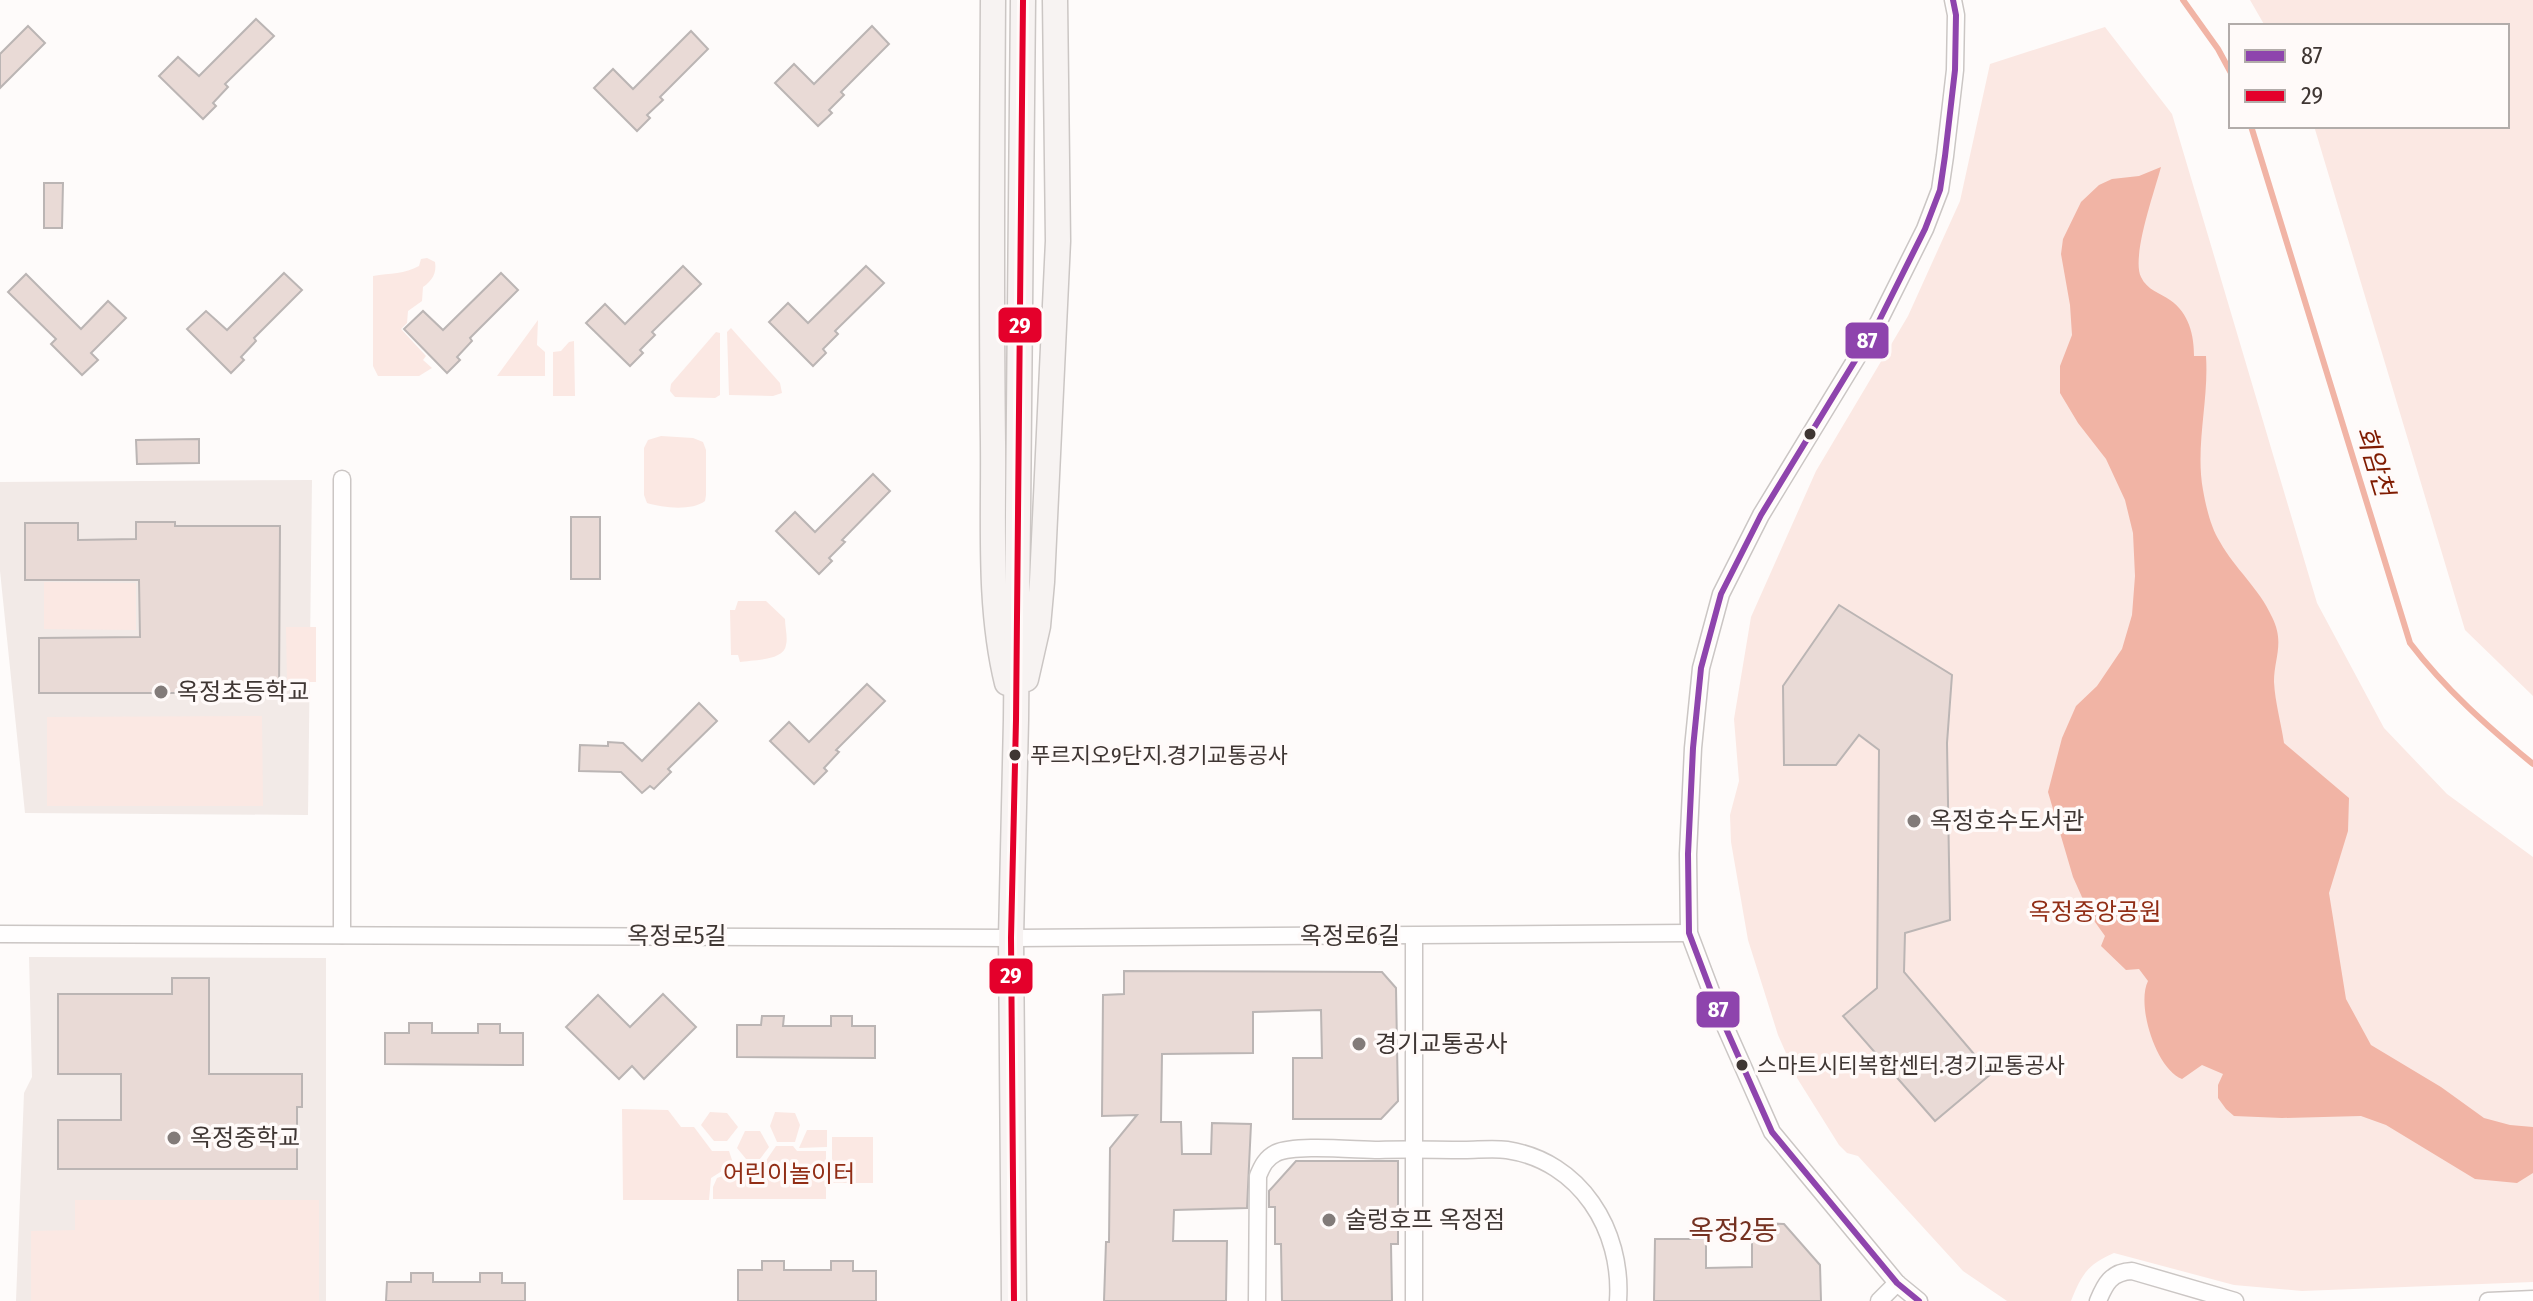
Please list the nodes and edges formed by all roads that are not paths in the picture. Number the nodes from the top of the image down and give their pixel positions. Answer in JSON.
{"nodes":[{"id":1,"x":993,"y":0,"type":"edge"},
{"id":2,"x":1023,"y":0,"type":"edge"},
{"id":3,"x":1055,"y":0,"type":"edge"},
{"id":4,"x":1953,"y":0,"type":"edge"},
{"id":5,"x":342,"y":479,"type":"dead end"},
{"id":6,"x":1016,"y":720,"type":"junction"},
{"id":7,"x":1689,"y":933,"type":"junction"},
{"id":8,"x":0,"y":934,"type":"edge"},
{"id":9,"x":342,"y":935,"type":"junction"},
{"id":10,"x":1414,"y":936,"type":"junction"},
{"id":11,"x":1011,"y":938,"type":"junction"},
{"id":12,"x":1414,"y":1149,"type":"junction"},
{"id":13,"x":1897,"y":1283,"type":"junction"},
{"id":14,"x":2533,"y":1299,"type":"edge"},
{"id":15,"x":1014,"y":1301,"type":"edge"},
{"id":16,"x":1257,"y":1301,"type":"edge"},
{"id":17,"x":1414,"y":1301,"type":"edge"},
{"id":18,"x":1618,"y":1301,"type":"edge"},
{"id":19,"x":1879,"y":1301,"type":"edge"},
{"id":20,"x":1919,"y":1301,"type":"edge"},
{"id":21,"x":2098,"y":1301,"type":"edge"},
{"id":22,"x":2235,"y":1301,"type":"edge"},
{"id":23,"x":2488,"y":1301,"type":"edge"}],
"edges":[{"from":1,"to":6,"type":"main road"},
{"from":2,"to":6,"type":"main road"},
{"from":3,"to":6,"type":"main road"},
{"from":4,"to":7,"type":"street"},
{"from":5,"to":9,"type":"street"},
{"from":6,"to":11,"type":"main road"},
{"from":7,"to":10,"type":"street","name":"옥정로6길"},
{"from":7,"to":13,"type":"street"},
{"from":8,"to":9,"type":"street","name":"옥정로5길"},
{"from":9,"to":11,"type":"street","name":"옥정로5길"},
{"from":10,"to":11,"type":"street","name":"옥정로6길"},
{"from":10,"to":12,"type":"street"},
{"from":11,"to":15,"type":"main road"},
{"from":12,"to":16,"type":"street"},
{"from":12,"to":17,"type":"street"},
{"from":12,"to":18,"type":"street"},
{"from":13,"to":19,"type":"street"},
{"from":13,"to":20,"type":"street"},
{"from":14,"to":23,"type":"street"},
{"from":21,"to":22,"type":"street"}]}
